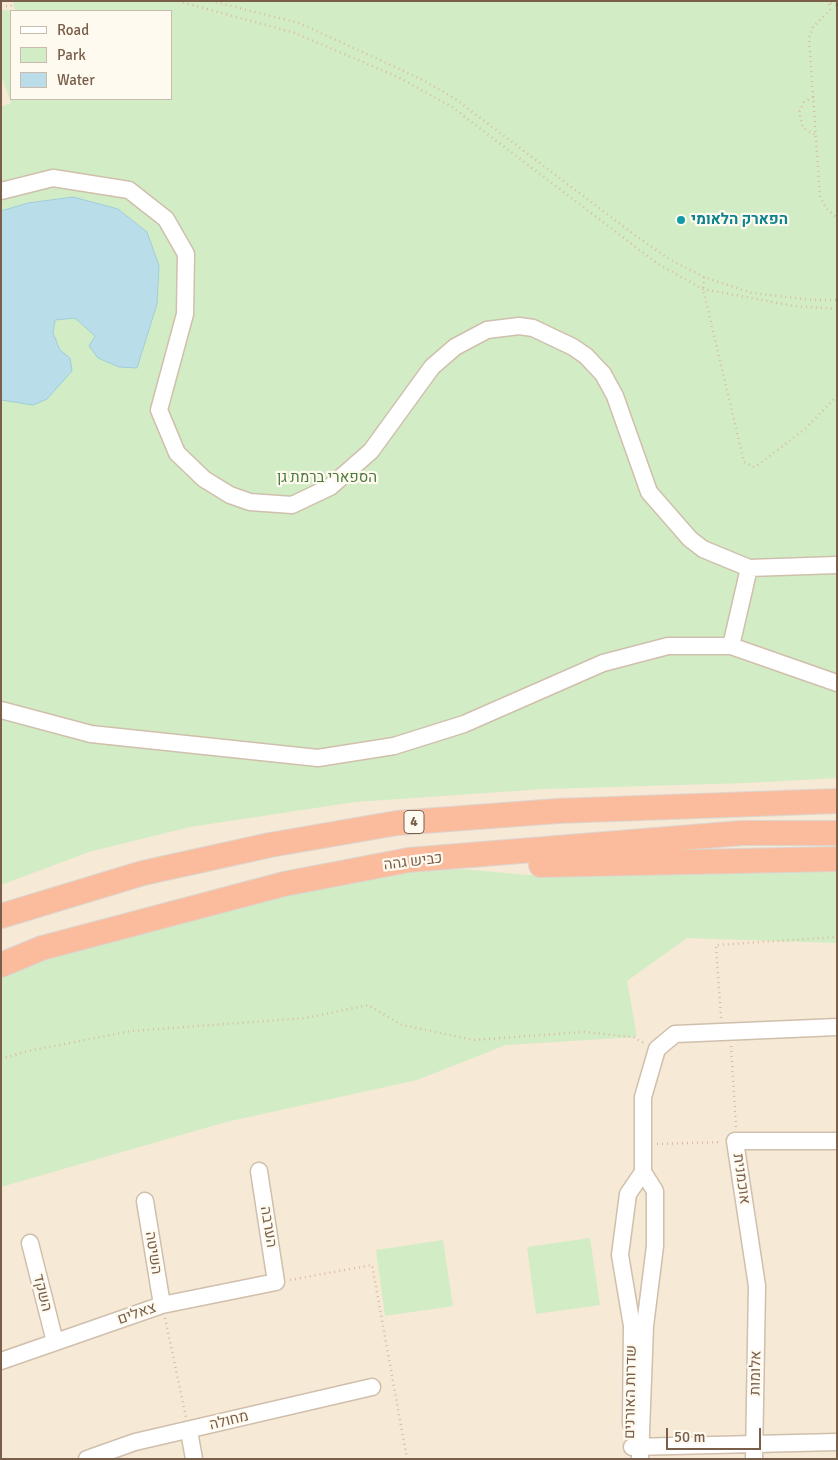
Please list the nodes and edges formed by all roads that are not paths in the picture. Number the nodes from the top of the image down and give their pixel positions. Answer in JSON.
{"nodes":[{"id":1,"x":1,"y":191,"type":"edge"},
{"id":2,"x":837,"y":565,"type":"edge"},
{"id":3,"x":749,"y":568,"type":"junction"},
{"id":4,"x":731,"y":646,"type":"junction"},
{"id":5,"x":837,"y":683,"type":"edge"},
{"id":6,"x":1,"y":710,"type":"edge"},
{"id":7,"x":837,"y":801,"type":"edge"},
{"id":8,"x":837,"y":833,"type":"edge"},
{"id":9,"x":462,"y":856,"type":"junction"},
{"id":10,"x":837,"y":859,"type":"edge"},
{"id":11,"x":1,"y":916,"type":"edge"},
{"id":12,"x":1,"y":965,"type":"edge"},
{"id":13,"x":837,"y":1026,"type":"edge"},
{"id":14,"x":837,"y":1141,"type":"edge"},
{"id":15,"x":259,"y":1171,"type":"dead end"},
{"id":16,"x":643,"y":1172,"type":"junction"},
{"id":17,"x":145,"y":1201,"type":"dead end"},
{"id":18,"x":30,"y":1243,"type":"dead end"},
{"id":19,"x":276,"y":1282,"type":"joint"},
{"id":20,"x":757,"y":1286,"type":"joint"},
{"id":21,"x":162,"y":1306,"type":"junction"},
{"id":22,"x":639,"y":1326,"type":"junction"},
{"id":23,"x":55,"y":1342,"type":"junction"},
{"id":24,"x":1,"y":1361,"type":"edge"},
{"id":25,"x":372,"y":1386,"type":"dead end"},
{"id":26,"x":189,"y":1431,"type":"junction"},
{"id":27,"x":837,"y":1442,"type":"edge"},
{"id":28,"x":754,"y":1451,"type":"edge"},
{"id":29,"x":636,"y":1453,"type":"edge"},
{"id":30,"x":87,"y":1459,"type":"edge"},
{"id":31,"x":194,"y":1459,"type":"edge"}],
"edges":[{"from":1,"to":3,"type":"street"},
{"from":2,"to":3,"type":"street"},
{"from":3,"to":4,"type":"street"},
{"from":4,"to":5,"type":"street"},
{"from":4,"to":6,"type":"street"},
{"from":7,"to":11,"type":"highway","number":"4"},
{"from":8,"to":9,"type":"highway","name":"כביש גהה"},
{"from":9,"to":10,"type":"highway"},
{"from":9,"to":12,"type":"highway","name":"כביש גהה"},
{"from":13,"to":16,"type":"street"},
{"from":14,"to":20,"type":"street","name":"אוכמנית"},
{"from":15,"to":19,"type":"street","name":"הערבה"},
{"from":16,"to":22,"type":"street"},
{"from":16,"to":22,"type":"street"},
{"from":17,"to":21,"type":"street","name":"השיטה"},
{"from":18,"to":23,"type":"street","name":"השקד"},
{"from":19,"to":21,"type":"street","name":"צאלים"},
{"from":20,"to":28,"type":"street","name":"אלומות"},
{"from":21,"to":23,"type":"street","name":"צאלים"},
{"from":22,"to":29,"type":"street","name":"שדרות האורנים"},
{"from":23,"to":24,"type":"street","name":"צאלים"},
{"from":25,"to":26,"type":"street","name":"מחולה"},
{"from":26,"to":30,"type":"street","name":"מחולה"},
{"from":26,"to":31,"type":"street"},
{"from":27,"to":28,"type":"street"},
{"from":28,"to":29,"type":"street"}]}
